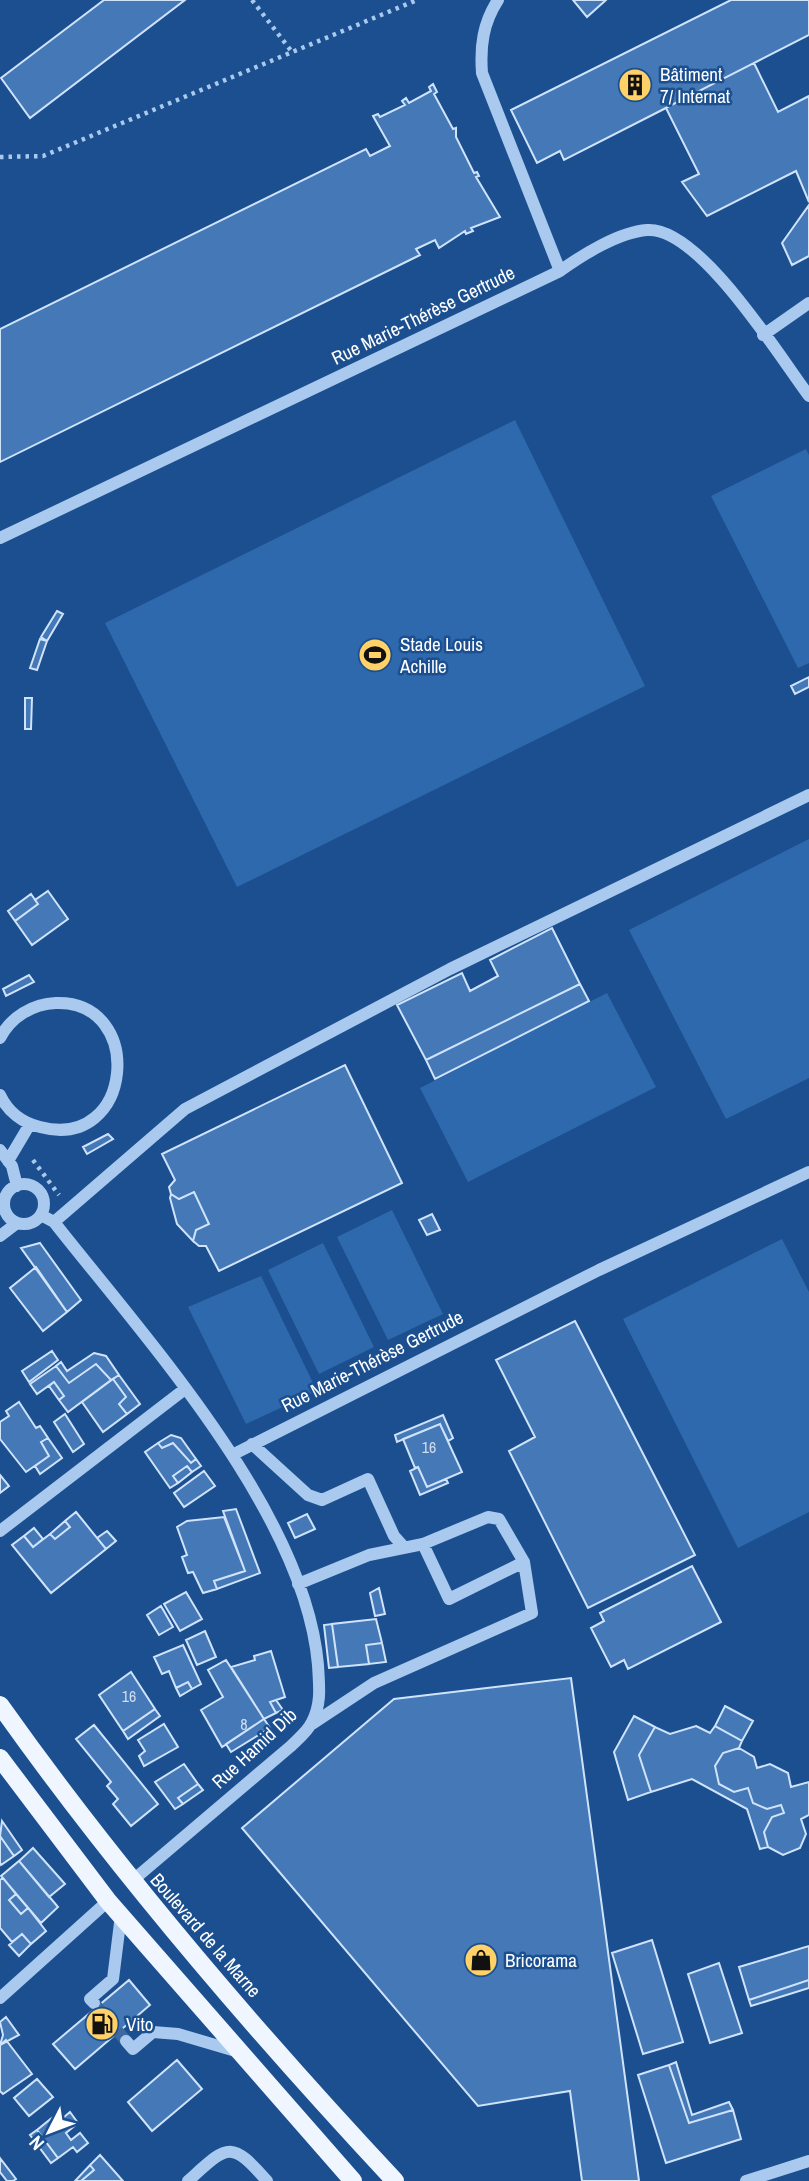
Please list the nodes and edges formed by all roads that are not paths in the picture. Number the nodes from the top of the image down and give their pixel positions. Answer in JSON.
{"nodes":[{"id":1,"x":498,"y":0,"type":"edge"},
{"id":2,"x":560,"y":271,"type":"junction"},
{"id":3,"x":809,"y":303,"type":"edge"},
{"id":4,"x":764,"y":335,"type":"junction"},
{"id":5,"x":809,"y":396,"type":"edge"},
{"id":6,"x":0,"y":538,"type":"edge"},
{"id":7,"x":809,"y":795,"type":"edge"},
{"id":8,"x":0,"y":1038,"type":"edge"},
{"id":9,"x":0,"y":1095,"type":"edge"},
{"id":10,"x":30,"y":1124,"type":"junction"},
{"id":11,"x":0,"y":1150,"type":"edge"},
{"id":12,"x":8,"y":1161,"type":"junction"},
{"id":13,"x":809,"y":1172,"type":"edge"},
{"id":14,"x":17,"y":1186,"type":"junction"},
{"id":15,"x":2,"y":1212,"type":"edge"},
{"id":16,"x":41,"y":1215,"type":"junction"},
{"id":17,"x":54,"y":1222,"type":"junction"},
{"id":18,"x":18,"y":1223,"type":"junction"},
{"id":19,"x":0,"y":1236,"type":"edge"},
{"id":20,"x":185,"y":1389,"type":"junction"},
{"id":21,"x":252,"y":1444,"type":"junction"},
{"id":22,"x":232,"y":1455,"type":"junction"},
{"id":23,"x":0,"y":1531,"type":"edge"},
{"id":24,"x":423,"y":1544,"type":"junction"},
{"id":25,"x":403,"y":1546,"type":"junction"},
{"id":26,"x":524,"y":1562,"type":"junction"},
{"id":27,"x":298,"y":1584,"type":"junction"},
{"id":28,"x":0,"y":1705,"type":"edge"},
{"id":29,"x":312,"y":1724,"type":"junction"},
{"id":30,"x":0,"y":1758,"type":"edge"},
{"id":31,"x":132,"y":1881,"type":"junction"},
{"id":32,"x":108,"y":1901,"type":"junction"},
{"id":33,"x":121,"y":1915,"type":"junction"},
{"id":34,"x":0,"y":1998,"type":"edge"},
{"id":35,"x":94,"y":2003,"type":"dead end"},
{"id":36,"x":126,"y":2040,"type":"dead end"},
{"id":37,"x":240,"y":2052,"type":"junction"},
{"id":38,"x":809,"y":2161,"type":"edge"},
{"id":39,"x":188,"y":2181,"type":"edge"},
{"id":40,"x":267,"y":2181,"type":"edge"},
{"id":41,"x":353,"y":2181,"type":"edge"},
{"id":42,"x":395,"y":2181,"type":"edge"},
{"id":43,"x":746,"y":2181,"type":"edge"}],
"edges":[{"from":1,"to":2,"type":"street"},
{"from":2,"to":4,"type":"street","name":"Rue Marie-Thérèse Gertrude"},
{"from":2,"to":6,"type":"street","name":"Rue Marie-Thérèse Gertrude"},
{"from":3,"to":4,"type":"street"},
{"from":4,"to":5,"type":"street","name":"Rue Marie-Thérèse Gertrude"},
{"from":7,"to":17,"type":"street"},
{"from":8,"to":10,"type":"street"},
{"from":9,"to":10,"type":"street"},
{"from":10,"to":12,"type":"street"},
{"from":11,"to":12,"type":"street"},
{"from":12,"to":14,"type":"street"},
{"from":13,"to":21,"type":"street","name":"Rue Marie-Thérèse Gertrude"},
{"from":14,"to":15,"type":"street"},
{"from":14,"to":16,"type":"street"},
{"from":15,"to":18,"type":"street"},
{"from":16,"to":17,"type":"street"},
{"from":16,"to":18,"type":"street"},
{"from":17,"to":20,"type":"street"},
{"from":18,"to":19,"type":"street"},
{"from":20,"to":22,"type":"street"},
{"from":20,"to":23,"type":"street"},
{"from":21,"to":22,"type":"street","name":"Rue Marie-Thérèse Gertrude"},
{"from":21,"to":25,"type":"street"},
{"from":22,"to":27,"type":"street","name":"Rue Hamid Dib"},
{"from":24,"to":25,"type":"street"},
{"from":24,"to":26,"type":"street"},
{"from":24,"to":26,"type":"street"},
{"from":25,"to":27,"type":"street"},
{"from":26,"to":29,"type":"street"},
{"from":27,"to":29,"type":"street","name":"Rue Hamid Dib"},
{"from":28,"to":31,"type":"main road","name":"Boulevard de la Marne"},
{"from":29,"to":31,"type":"street","name":"Rue Hamid Dib"},
{"from":30,"to":32,"type":"main road"},
{"from":31,"to":42,"type":"main road","name":"Boulevard de la Marne"},
{"from":32,"to":33,"type":"main road"},
{"from":32,"to":34,"type":"street"},
{"from":33,"to":35,"type":"street"},
{"from":33,"to":37,"type":"main road"},
{"from":36,"to":37,"type":"street"},
{"from":37,"to":41,"type":"main road"},
{"from":38,"to":43,"type":"street"},
{"from":39,"to":40,"type":"street"}]}
